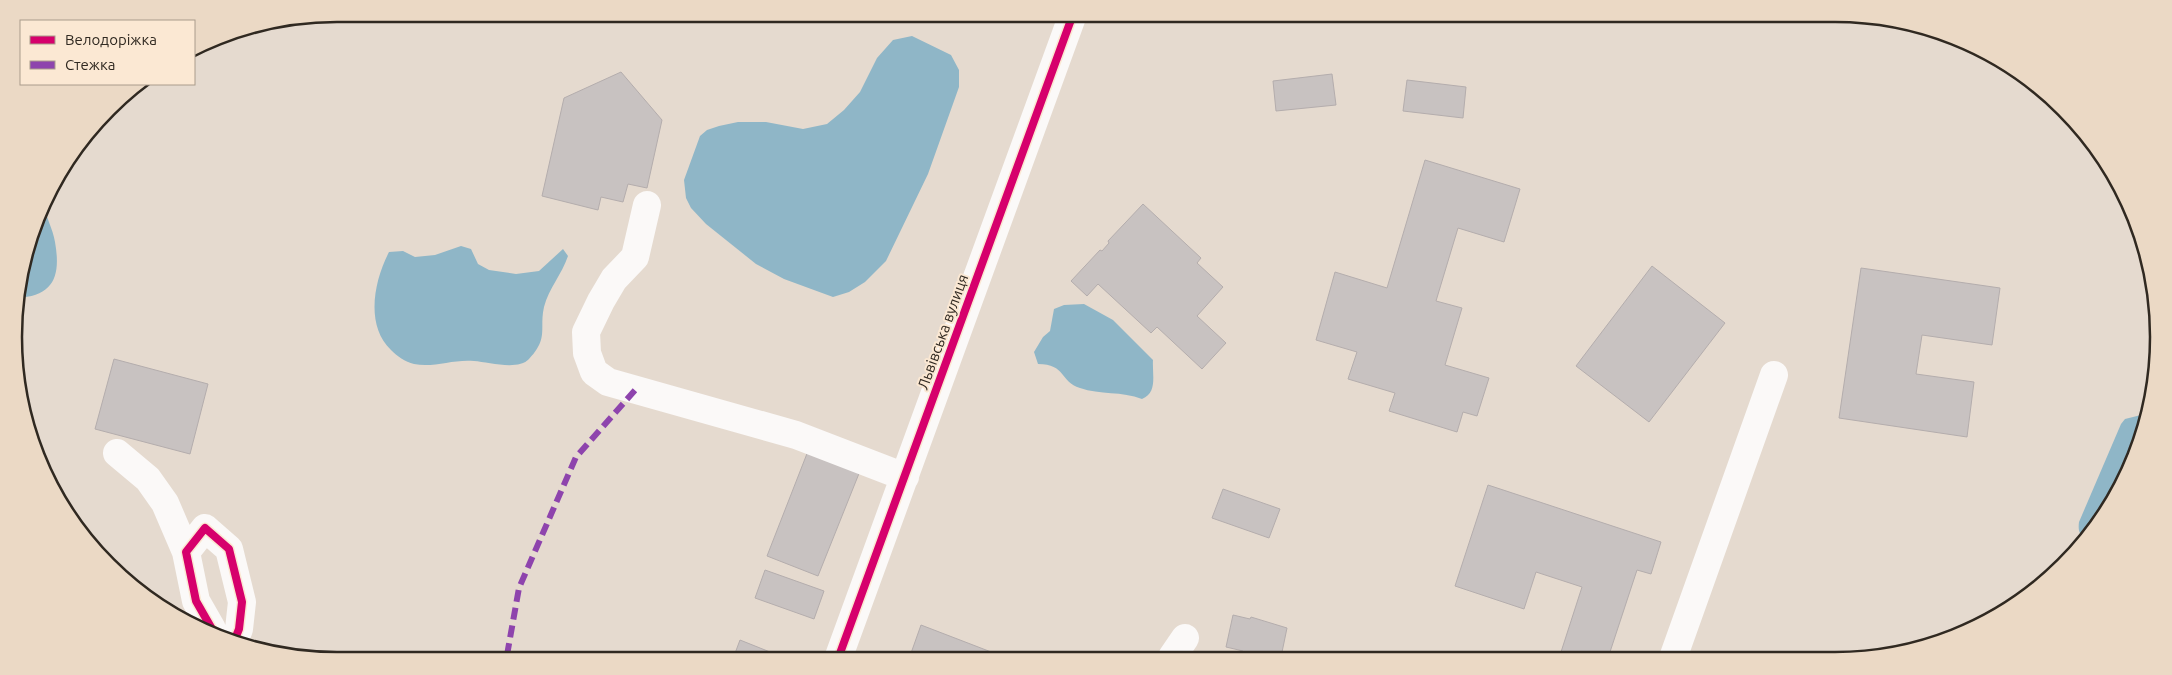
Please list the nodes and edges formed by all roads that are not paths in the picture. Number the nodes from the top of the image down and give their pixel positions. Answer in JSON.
{"nodes":[{"id":1,"x":1070,"y":23,"type":"edge"},
{"id":2,"x":647,"y":205,"type":"dead end"},
{"id":3,"x":1774,"y":375,"type":"dead end"},
{"id":4,"x":117,"y":453,"type":"dead end"},
{"id":5,"x":905,"y":477,"type":"junction"},
{"id":6,"x":186,"y":552,"type":"junction"},
{"id":7,"x":210,"y":626,"type":"edge"},
{"id":8,"x":236,"y":636,"type":"edge"},
{"id":9,"x":840,"y":652,"type":"edge"},
{"id":10,"x":1675,"y":652,"type":"edge"}],
"edges":[{"from":1,"to":5,"type":"street","name":"Львівська вулиця"},
{"from":2,"to":5,"type":"street"},
{"from":3,"to":10,"type":"street"},
{"from":4,"to":6,"type":"street"},
{"from":5,"to":9,"type":"street","name":"Львівська вулиця"},
{"from":6,"to":7,"type":"street"},
{"from":6,"to":8,"type":"street"}]}
